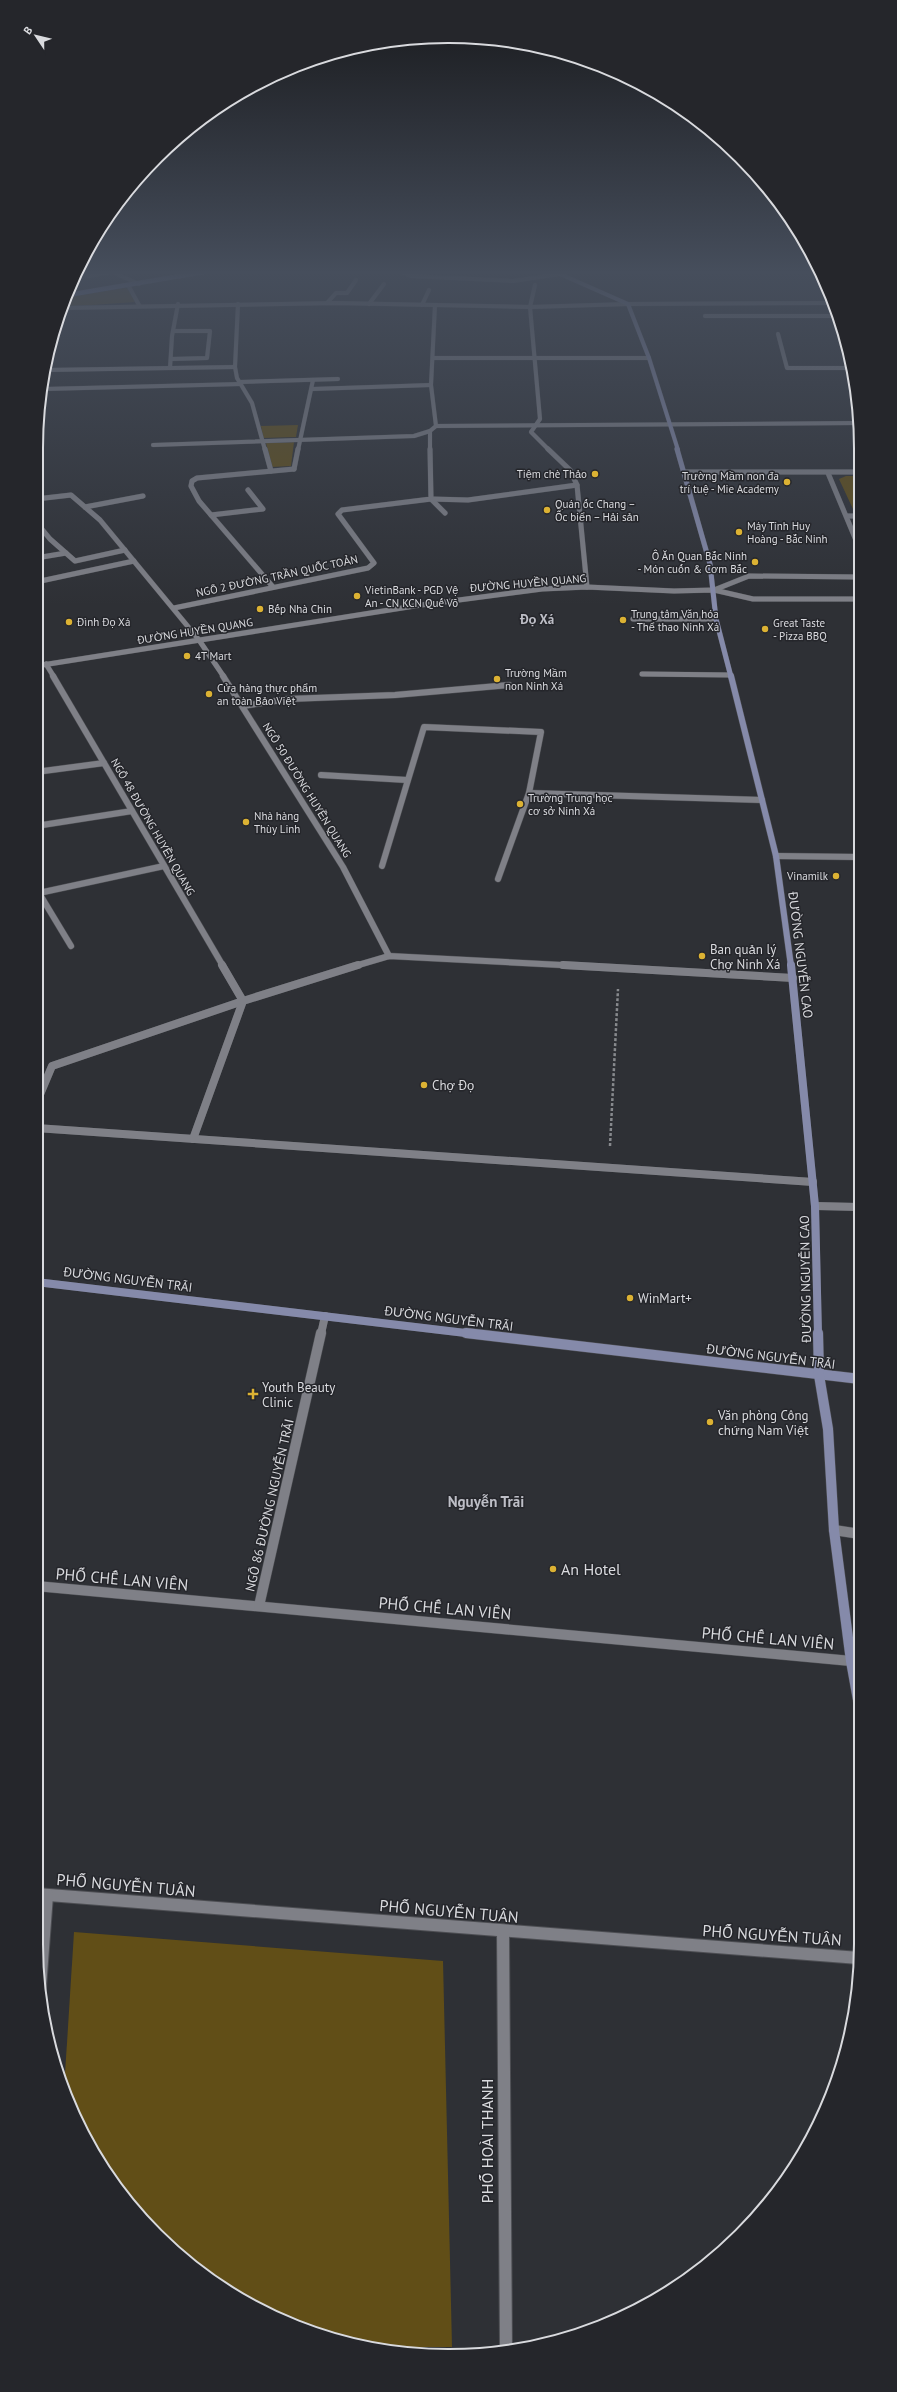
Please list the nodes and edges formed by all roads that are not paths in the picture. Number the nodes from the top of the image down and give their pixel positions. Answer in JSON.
{"nodes":[{"id":1,"x":273,"y":382,"type":"edge"},
{"id":2,"x":313,"y":382,"type":"edge"},
{"id":3,"x":432,"y":382,"type":"edge"},
{"id":4,"x":536,"y":382,"type":"edge"},
{"id":5,"x":657,"y":382,"type":"edge"},
{"id":6,"x":240,"y":383,"type":"junction"},
{"id":7,"x":432,"y":385,"type":"junction"},
{"id":8,"x":47,"y":389,"type":"edge"},
{"id":9,"x":312,"y":389,"type":"junction"},
{"id":10,"x":670,"y":423,"type":"junction"},
{"id":11,"x":853,"y":423,"type":"edge"},
{"id":12,"x":537,"y":424,"type":"junction"},
{"id":13,"x":436,"y":426,"type":"junction"},
{"id":14,"x":430,"y":431,"type":"junction"},
{"id":15,"x":299,"y":439,"type":"junction"},
{"id":16,"x":262,"y":440,"type":"junction"},
{"id":17,"x":153,"y":445,"type":"dead end"},
{"id":18,"x":271,"y":471,"type":"junction"},
{"id":19,"x":684,"y":472,"type":"junction"},
{"id":20,"x":854,"y":472,"type":"edge"},
{"id":21,"x":828,"y":473,"type":"junction"},
{"id":22,"x":576,"y":485,"type":"junction"},
{"id":23,"x":248,"y":490,"type":"dead end"},
{"id":24,"x":143,"y":496,"type":"dead end"},
{"id":25,"x":43,"y":498,"type":"edge"},
{"id":26,"x":431,"y":499,"type":"junction"},
{"id":27,"x":85,"y":508,"type":"junction"},
{"id":28,"x":445,"y":512,"type":"dead end"},
{"id":29,"x":211,"y":515,"type":"junction"},
{"id":30,"x":847,"y":516,"type":"junction"},
{"id":31,"x":854,"y":516,"type":"edge"},
{"id":32,"x":43,"y":530,"type":"edge"},
{"id":33,"x":854,"y":534,"type":"edge"},
{"id":34,"x":125,"y":550,"type":"junction"},
{"id":35,"x":66,"y":553,"type":"junction"},
{"id":36,"x":43,"y":557,"type":"edge"},
{"id":37,"x":134,"y":561,"type":"junction"},
{"id":38,"x":854,"y":577,"type":"edge"},
{"id":39,"x":43,"y":580,"type":"edge"},
{"id":40,"x":273,"y":587,"type":"junction"},
{"id":41,"x":587,"y":587,"type":"junction"},
{"id":42,"x":714,"y":590,"type":"junction"},
{"id":43,"x":854,"y":599,"type":"edge"},
{"id":44,"x":174,"y":608,"type":"junction"},
{"id":45,"x":633,"y":619,"type":"dead end"},
{"id":46,"x":716,"y":619,"type":"junction"},
{"id":47,"x":199,"y":640,"type":"junction"},
{"id":48,"x":46,"y":664,"type":"junction"},
{"id":49,"x":43,"y":665,"type":"edge"},
{"id":50,"x":642,"y":674,"type":"dead end"},
{"id":51,"x":732,"y":675,"type":"junction"},
{"id":52,"x":509,"y":685,"type":"dead end"},
{"id":53,"x":243,"y":706,"type":"junction"},
{"id":54,"x":104,"y":763,"type":"junction"},
{"id":55,"x":43,"y":771,"type":"edge"},
{"id":56,"x":320,"y":775,"type":"dead end"},
{"id":57,"x":407,"y":780,"type":"junction"},
{"id":58,"x":529,"y":792,"type":"junction"},
{"id":59,"x":762,"y":800,"type":"junction"},
{"id":60,"x":132,"y":811,"type":"junction"},
{"id":61,"x":43,"y":825,"type":"edge"},
{"id":62,"x":776,"y":856,"type":"junction"},
{"id":63,"x":854,"y":857,"type":"edge"},
{"id":64,"x":164,"y":866,"type":"junction"},
{"id":65,"x":382,"y":866,"type":"dead end"},
{"id":66,"x":498,"y":879,"type":"dead end"},
{"id":67,"x":43,"y":892,"type":"edge"},
{"id":68,"x":43,"y":901,"type":"edge"},
{"id":69,"x":71,"y":946,"type":"dead end"},
{"id":70,"x":390,"y":956,"type":"junction"},
{"id":71,"x":793,"y":978,"type":"junction"},
{"id":72,"x":243,"y":1001,"type":"junction"},
{"id":73,"x":43,"y":1087,"type":"edge"},
{"id":74,"x":43,"y":1128,"type":"edge"},
{"id":75,"x":193,"y":1139,"type":"junction"},
{"id":76,"x":813,"y":1182,"type":"junction"},
{"id":77,"x":815,"y":1206,"type":"junction"},
{"id":78,"x":854,"y":1207,"type":"edge"},
{"id":79,"x":43,"y":1283,"type":"edge"},
{"id":80,"x":325,"y":1316,"type":"junction"},
{"id":81,"x":819,"y":1375,"type":"junction"},
{"id":82,"x":854,"y":1378,"type":"edge"},
{"id":83,"x":834,"y":1530,"type":"junction"},
{"id":84,"x":854,"y":1533,"type":"edge"},
{"id":85,"x":43,"y":1587,"type":"edge"},
{"id":86,"x":259,"y":1606,"type":"junction"},
{"id":87,"x":851,"y":1661,"type":"junction"},
{"id":88,"x":854,"y":1678,"type":"edge"},
{"id":89,"x":43,"y":1894,"type":"edge"},
{"id":90,"x":503,"y":1932,"type":"junction"},
{"id":91,"x":853,"y":1958,"type":"edge"},
{"id":92,"x":506,"y":2345,"type":"edge"}],
"edges":[{"from":1,"to":6,"type":"street"},
{"from":2,"to":9,"type":"street"},
{"from":3,"to":7,"type":"street"},
{"from":4,"to":12,"type":"street"},
{"from":5,"to":10,"type":"main road","name":"ĐƯỜNG NGUYỄN CAO"},
{"from":6,"to":8,"type":"street"},
{"from":6,"to":16,"type":"street"},
{"from":7,"to":9,"type":"street"},
{"from":7,"to":13,"type":"street"},
{"from":9,"to":15,"type":"street"},
{"from":10,"to":11,"type":"street"},
{"from":10,"to":12,"type":"street"},
{"from":10,"to":19,"type":"main road","name":"ĐƯỜNG NGUYỄN CAO"},
{"from":12,"to":13,"type":"street"},
{"from":12,"to":22,"type":"street"},
{"from":13,"to":14,"type":"street"},
{"from":14,"to":15,"type":"street"},
{"from":14,"to":26,"type":"street"},
{"from":15,"to":16,"type":"street"},
{"from":15,"to":18,"type":"street"},
{"from":16,"to":17,"type":"street"},
{"from":16,"to":18,"type":"street"},
{"from":18,"to":29,"type":"street"},
{"from":19,"to":21,"type":"street"},
{"from":19,"to":42,"type":"main road","name":"ĐƯỜNG NGUYỄN CAO"},
{"from":20,"to":21,"type":"street"},
{"from":21,"to":30,"type":"street"},
{"from":22,"to":26,"type":"street"},
{"from":22,"to":41,"type":"street"},
{"from":23,"to":29,"type":"street"},
{"from":24,"to":27,"type":"street"},
{"from":25,"to":27,"type":"street","name":"NGÕ 50 ĐƯỜNG HUYỀN QUANG"},
{"from":26,"to":28,"type":"street"},
{"from":26,"to":40,"type":"street","name":"NGÕ 2 ĐƯỜNG TRẦN QUỐC TOẢN"},
{"from":27,"to":34,"type":"street","name":"NGÕ 50 ĐƯỜNG HUYỀN QUANG"},
{"from":29,"to":40,"type":"street"},
{"from":30,"to":31,"type":"street"},
{"from":30,"to":33,"type":"street"},
{"from":32,"to":35,"type":"street"},
{"from":34,"to":35,"type":"street"},
{"from":34,"to":37,"type":"street","name":"NGÕ 50 ĐƯỜNG HUYỀN QUANG"},
{"from":35,"to":36,"type":"street"},
{"from":37,"to":39,"type":"street"},
{"from":37,"to":44,"type":"street","name":"NGÕ 50 ĐƯỜNG HUYỀN QUANG"},
{"from":38,"to":42,"type":"street","name":"ĐƯỜNG HUYỀN QUANG"},
{"from":40,"to":44,"type":"street","name":"NGÕ 2 ĐƯỜNG TRẦN QUỐC TOẢN"},
{"from":41,"to":42,"type":"street","name":"ĐƯỜNG HUYỀN QUANG"},
{"from":41,"to":47,"type":"street","name":"ĐƯỜNG HUYỀN QUANG"},
{"from":42,"to":43,"type":"street","name":"ĐƯỜNG HUYỀN QUANG"},
{"from":42,"to":46,"type":"main road","name":"ĐƯỜNG NGUYỄN CAO"},
{"from":44,"to":47,"type":"street","name":"NGÕ 50 ĐƯỜNG HUYỀN QUANG"},
{"from":45,"to":46,"type":"street"},
{"from":46,"to":51,"type":"main road","name":"ĐƯỜNG NGUYỄN CAO"},
{"from":47,"to":48,"type":"street","name":"ĐƯỜNG HUYỀN QUANG"},
{"from":47,"to":53,"type":"street","name":"NGÕ 50 ĐƯỜNG HUYỀN QUANG"},
{"from":48,"to":49,"type":"street","name":"ĐƯỜNG HUYỀN QUANG"},
{"from":48,"to":54,"type":"street","name":"NGÕ 48 ĐƯỜNG HUYỀN QUANG"},
{"from":50,"to":51,"type":"street"},
{"from":51,"to":59,"type":"main road","name":"ĐƯỜNG NGUYỄN CAO"},
{"from":52,"to":53,"type":"street"},
{"from":53,"to":70,"type":"street","name":"NGÕ 50 ĐƯỜNG HUYỀN QUANG"},
{"from":54,"to":55,"type":"street"},
{"from":54,"to":60,"type":"street","name":"NGÕ 48 ĐƯỜNG HUYỀN QUANG"},
{"from":56,"to":57,"type":"street"},
{"from":57,"to":58,"type":"street"},
{"from":57,"to":65,"type":"street"},
{"from":58,"to":59,"type":"street"},
{"from":58,"to":66,"type":"street"},
{"from":59,"to":62,"type":"main road","name":"ĐƯỜNG NGUYỄN CAO"},
{"from":60,"to":61,"type":"street"},
{"from":60,"to":64,"type":"street","name":"NGÕ 48 ĐƯỜNG HUYỀN QUANG"},
{"from":62,"to":63,"type":"street"},
{"from":62,"to":71,"type":"main road","name":"ĐƯỜNG NGUYỄN CAO"},
{"from":64,"to":67,"type":"street"},
{"from":64,"to":72,"type":"street","name":"NGÕ 48 ĐƯỜNG HUYỀN QUANG"},
{"from":68,"to":69,"type":"street"},
{"from":70,"to":71,"type":"street"},
{"from":70,"to":72,"type":"street"},
{"from":71,"to":76,"type":"main road","name":"ĐƯỜNG NGUYỄN CAO"},
{"from":72,"to":73,"type":"street"},
{"from":72,"to":75,"type":"street"},
{"from":74,"to":75,"type":"street"},
{"from":75,"to":76,"type":"street"},
{"from":76,"to":77,"type":"main road","name":"ĐƯỜNG NGUYỄN CAO"},
{"from":77,"to":78,"type":"street"},
{"from":77,"to":81,"type":"main road","name":"ĐƯỜNG NGUYỄN CAO"},
{"from":79,"to":80,"type":"main road","name":"ĐƯỜNG NGUYỄN TRÃI"},
{"from":80,"to":81,"type":"main road","name":"ĐƯỜNG NGUYỄN TRÃI"},
{"from":80,"to":86,"type":"street","name":"NGÕ 86 ĐƯỜNG NGUYỄN TRÃI"},
{"from":81,"to":82,"type":"main road","name":"ĐƯỜNG NGUYỄN TRÃI"},
{"from":81,"to":83,"type":"main road","name":"ĐƯỜNG NGUYỄN CAO"},
{"from":83,"to":84,"type":"street"},
{"from":83,"to":87,"type":"main road","name":"ĐƯỜNG NGUYỄN CAO"},
{"from":85,"to":86,"type":"street","name":"PHỐ CHẾ LAN VIÊN"},
{"from":86,"to":87,"type":"street","name":"PHỐ CHẾ LAN VIÊN"},
{"from":87,"to":88,"type":"main road","name":"ĐƯỜNG NGUYỄN CAO"},
{"from":89,"to":90,"type":"street","name":"PHỐ NGUYỄN TUÂN"},
{"from":90,"to":91,"type":"street","name":"PHỐ NGUYỄN TUÂN"},
{"from":90,"to":92,"type":"street","name":"PHỐ HOÀI THANH"}]}
